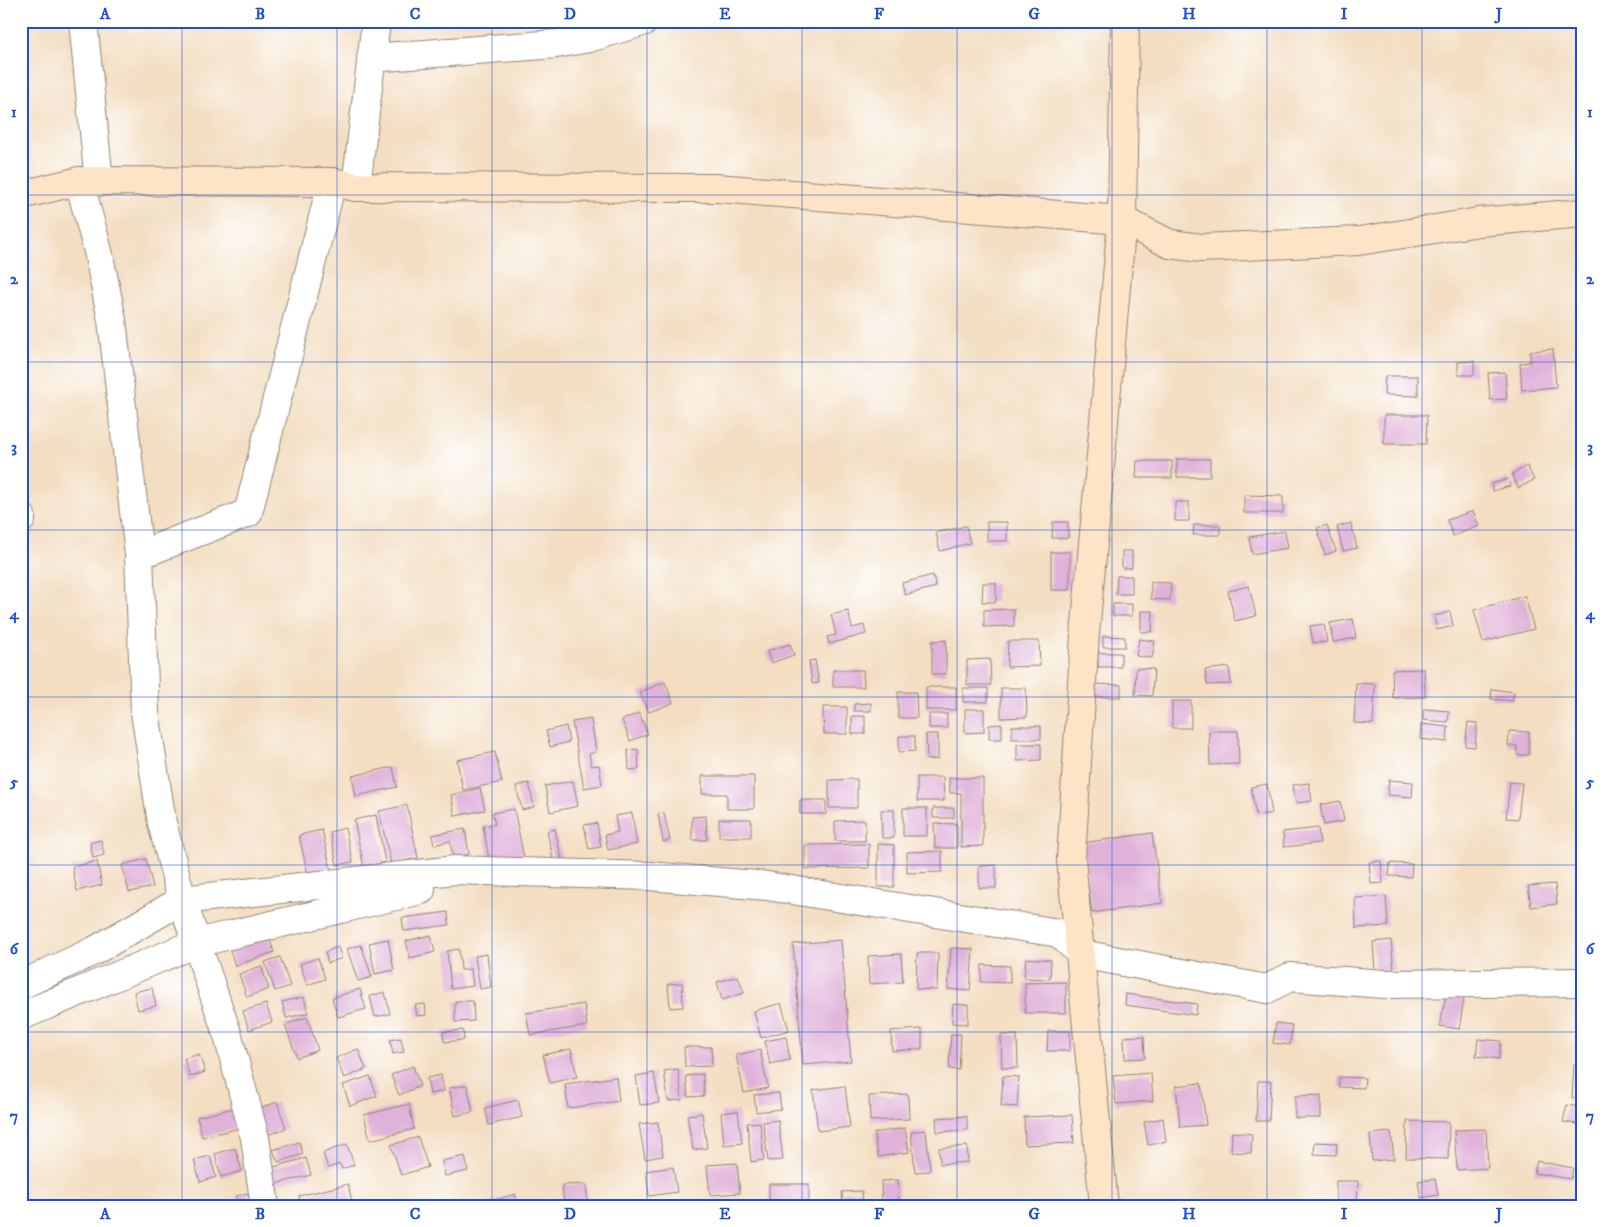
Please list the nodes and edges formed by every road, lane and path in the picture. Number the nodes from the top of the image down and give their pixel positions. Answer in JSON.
{"nodes":[{"id":1,"x":83,"y":21,"type":"edge"},
{"id":2,"x":376,"y":21,"type":"edge"},
{"id":3,"x":645,"y":21,"type":"edge"},
{"id":4,"x":1125,"y":21,"type":"edge"},
{"id":5,"x":371,"y":58,"type":"junction"},
{"id":6,"x":89,"y":181,"type":"junction"},
{"id":7,"x":344,"y":185,"type":"junction"},
{"id":8,"x":21,"y":195,"type":"edge"},
{"id":9,"x":1583,"y":213,"type":"edge"},
{"id":10,"x":1122,"y":220,"type":"junction"},
{"id":11,"x":139,"y":555,"type":"junction"},
{"id":12,"x":508,"y":872,"type":"junction"},
{"id":13,"x":182,"y":900,"type":"junction"},
{"id":14,"x":196,"y":943,"type":"junction"},
{"id":15,"x":1080,"y":954,"type":"junction"},
{"id":16,"x":1583,"y":982,"type":"edge"},
{"id":17,"x":21,"y":985,"type":"edge"},
{"id":18,"x":21,"y":1016,"type":"edge"},
{"id":19,"x":266,"y":1206,"type":"edge"},
{"id":20,"x":1104,"y":1206,"type":"edge"}],
"edges":[{"from":1,"to":6,"type":"street"},
{"from":2,"to":5,"type":"street"},
{"from":3,"to":5,"type":"street"},
{"from":4,"to":10,"type":"street"},
{"from":5,"to":7,"type":"street"},
{"from":6,"to":7,"type":"street"},
{"from":6,"to":8,"type":"street"},
{"from":6,"to":11,"type":"street"},
{"from":7,"to":10,"type":"street"},
{"from":7,"to":11,"type":"street"},
{"from":9,"to":10,"type":"street"},
{"from":10,"to":15,"type":"street"},
{"from":11,"to":13,"type":"street"},
{"from":12,"to":13,"type":"street"},
{"from":12,"to":14,"type":"street"},
{"from":12,"to":15,"type":"street"},
{"from":13,"to":14,"type":"street"},
{"from":13,"to":17,"type":"street"},
{"from":14,"to":18,"type":"street"},
{"from":14,"to":19,"type":"street"},
{"from":15,"to":16,"type":"street"},
{"from":15,"to":20,"type":"street"}]}
